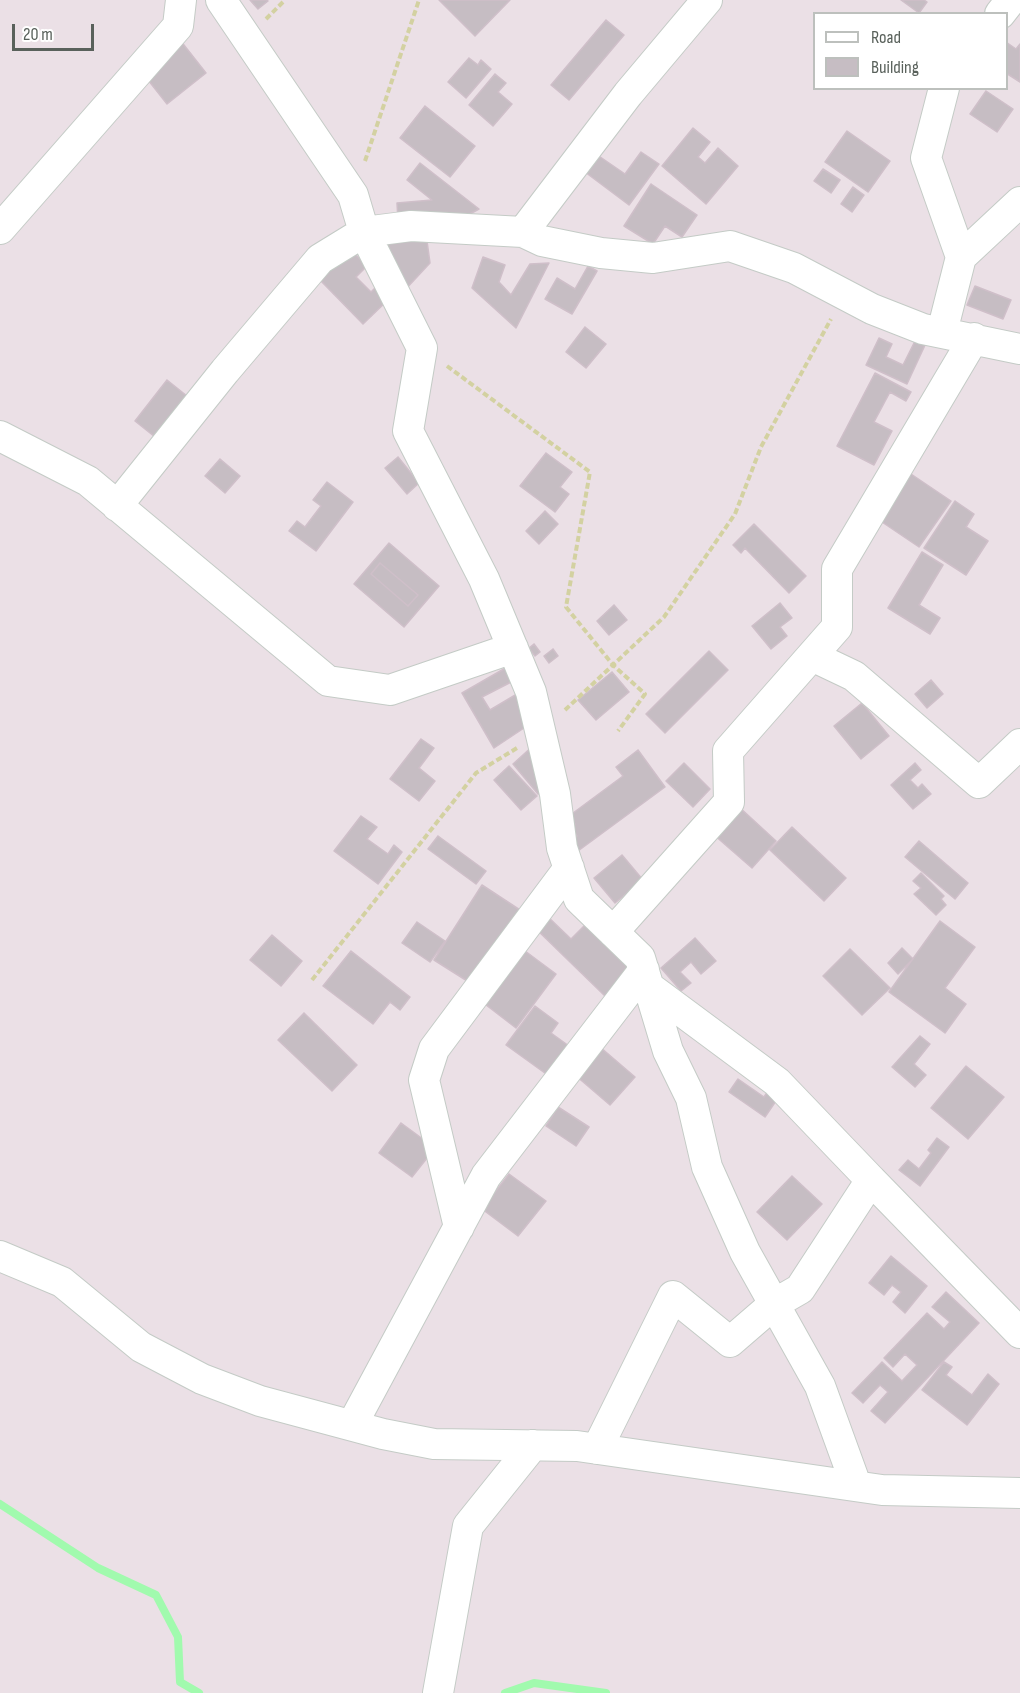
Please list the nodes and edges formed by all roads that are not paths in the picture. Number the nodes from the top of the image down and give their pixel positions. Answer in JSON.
{"nodes":[{"id":1,"x":181,"y":0,"type":"edge"},
{"id":2,"x":221,"y":0,"type":"edge"},
{"id":3,"x":707,"y":0,"type":"edge"},
{"id":4,"x":1011,"y":0,"type":"edge"},
{"id":5,"x":1002,"y":12,"type":"edge"},
{"id":6,"x":943,"y":90,"type":"edge"},
{"id":7,"x":1020,"y":202,"type":"edge"},
{"id":8,"x":0,"y":229,"type":"edge"},
{"id":9,"x":364,"y":232,"type":"junction"},
{"id":10,"x":523,"y":232,"type":"junction"},
{"id":11,"x":961,"y":257,"type":"junction"},
{"id":12,"x":942,"y":332,"type":"junction"},
{"id":13,"x":974,"y":338,"type":"junction"},
{"id":14,"x":1020,"y":348,"type":"edge"},
{"id":15,"x":0,"y":436,"type":"edge"},
{"id":16,"x":117,"y":506,"type":"junction"},
{"id":17,"x":513,"y":648,"type":"junction"},
{"id":18,"x":812,"y":656,"type":"junction"},
{"id":19,"x":1020,"y":744,"type":"edge"},
{"id":20,"x":569,"y":868,"type":"junction"},
{"id":21,"x":614,"y":932,"type":"junction"},
{"id":22,"x":646,"y":979,"type":"junction"},
{"id":23,"x":871,"y":1180,"type":"junction"},
{"id":24,"x":459,"y":1227,"type":"junction"},
{"id":25,"x":0,"y":1256,"type":"edge"},
{"id":26,"x":774,"y":1304,"type":"junction"},
{"id":27,"x":1020,"y":1333,"type":"edge"},
{"id":28,"x":352,"y":1425,"type":"junction"},
{"id":29,"x":533,"y":1445,"type":"junction"},
{"id":30,"x":597,"y":1449,"type":"junction"},
{"id":31,"x":856,"y":1485,"type":"junction"},
{"id":32,"x":1020,"y":1493,"type":"edge"},
{"id":33,"x":438,"y":1693,"type":"edge"}],
"edges":[{"from":1,"to":8,"type":"street"},
{"from":2,"to":9,"type":"street"},
{"from":3,"to":10,"type":"street"},
{"from":4,"to":5,"type":"street"},
{"from":6,"to":11,"type":"street"},
{"from":7,"to":11,"type":"street"},
{"from":9,"to":10,"type":"street"},
{"from":9,"to":16,"type":"street"},
{"from":9,"to":17,"type":"street"},
{"from":10,"to":12,"type":"street"},
{"from":11,"to":12,"type":"street"},
{"from":12,"to":13,"type":"street"},
{"from":13,"to":14,"type":"street"},
{"from":13,"to":18,"type":"street"},
{"from":15,"to":16,"type":"street"},
{"from":16,"to":17,"type":"street"},
{"from":17,"to":20,"type":"street"},
{"from":18,"to":19,"type":"street"},
{"from":18,"to":21,"type":"street"},
{"from":20,"to":21,"type":"street"},
{"from":20,"to":24,"type":"street"},
{"from":21,"to":22,"type":"street"},
{"from":22,"to":23,"type":"street"},
{"from":22,"to":24,"type":"street"},
{"from":22,"to":26,"type":"street"},
{"from":23,"to":26,"type":"street"},
{"from":23,"to":27,"type":"street"},
{"from":24,"to":28,"type":"street"},
{"from":25,"to":28,"type":"street"},
{"from":26,"to":30,"type":"street"},
{"from":26,"to":31,"type":"street"},
{"from":28,"to":29,"type":"street"},
{"from":29,"to":30,"type":"street"},
{"from":29,"to":33,"type":"street"},
{"from":30,"to":31,"type":"street"},
{"from":31,"to":32,"type":"street"}]}
